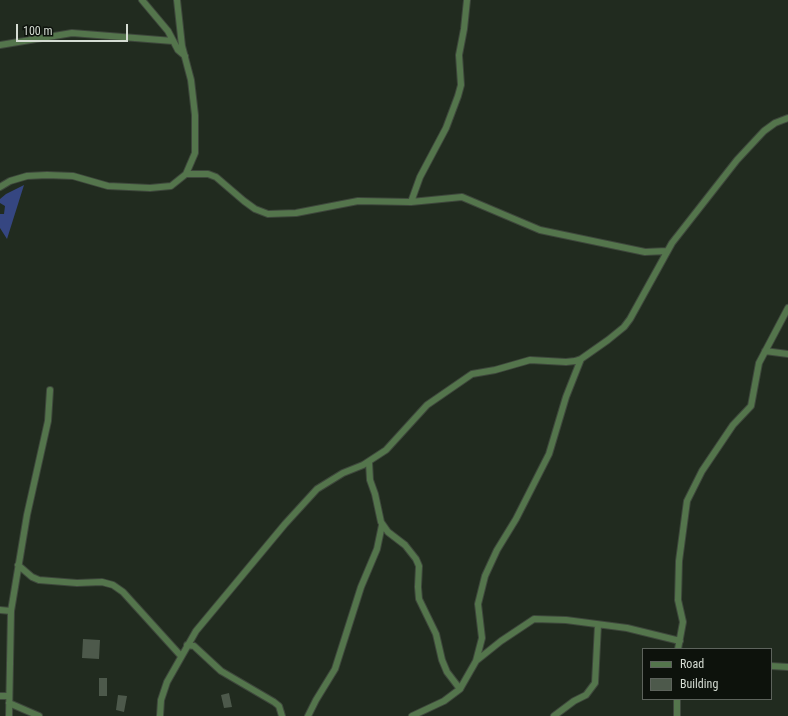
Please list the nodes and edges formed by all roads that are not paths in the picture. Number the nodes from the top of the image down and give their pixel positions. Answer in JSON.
{"nodes":[{"id":1,"x":142,"y":0,"type":"edge"},
{"id":2,"x":177,"y":0,"type":"edge"},
{"id":3,"x":467,"y":0,"type":"edge"},
{"id":4,"x":173,"y":40,"type":"junction"},
{"id":5,"x":0,"y":45,"type":"edge"},
{"id":6,"x":185,"y":56,"type":"junction"},
{"id":7,"x":788,"y":118,"type":"edge"},
{"id":8,"x":186,"y":174,"type":"junction"},
{"id":9,"x":0,"y":188,"type":"edge"},
{"id":10,"x":411,"y":202,"type":"junction"},
{"id":11,"x":667,"y":251,"type":"junction"},
{"id":12,"x":788,"y":308,"type":"edge"},
{"id":13,"x":765,"y":351,"type":"junction"},
{"id":14,"x":788,"y":354,"type":"edge"},
{"id":15,"x":581,"y":359,"type":"junction"},
{"id":16,"x":50,"y":390,"type":"dead end"},
{"id":17,"x":369,"y":462,"type":"junction"},
{"id":18,"x":382,"y":525,"type":"junction"},
{"id":19,"x":18,"y":565,"type":"junction"},
{"id":20,"x":0,"y":610,"type":"edge"},
{"id":21,"x":11,"y":611,"type":"junction"},
{"id":22,"x":598,"y":625,"type":"junction"},
{"id":23,"x":680,"y":641,"type":"junction"},
{"id":24,"x":187,"y":645,"type":"junction"},
{"id":25,"x":678,"y":648,"type":"edge"},
{"id":26,"x":181,"y":656,"type":"junction"},
{"id":27,"x":476,"y":661,"type":"junction"},
{"id":28,"x":772,"y":666,"type":"edge"},
{"id":29,"x":788,"y":667,"type":"edge"},
{"id":30,"x":460,"y":689,"type":"junction"},
{"id":31,"x":0,"y":696,"type":"edge"},
{"id":32,"x":9,"y":696,"type":"junction"},
{"id":33,"x":676,"y":700,"type":"edge"},
{"id":34,"x":9,"y":704,"type":"junction"},
{"id":35,"x":677,"y":709,"type":"junction"},
{"id":36,"x":9,"y":716,"type":"edge"},
{"id":37,"x":39,"y":716,"type":"edge"},
{"id":38,"x":160,"y":716,"type":"edge"},
{"id":39,"x":282,"y":716,"type":"edge"},
{"id":40,"x":308,"y":716,"type":"edge"},
{"id":41,"x":412,"y":716,"type":"edge"},
{"id":42,"x":554,"y":716,"type":"edge"},
{"id":43,"x":673,"y":716,"type":"edge"},
{"id":44,"x":677,"y":716,"type":"edge"}],
"edges":[{"from":1,"to":4,"type":"street"},
{"from":2,"to":6,"type":"street"},
{"from":3,"to":10,"type":"street"},
{"from":4,"to":5,"type":"street"},
{"from":4,"to":6,"type":"street"},
{"from":6,"to":8,"type":"street"},
{"from":7,"to":11,"type":"street"},
{"from":8,"to":9,"type":"street"},
{"from":8,"to":10,"type":"street"},
{"from":10,"to":11,"type":"street"},
{"from":11,"to":15,"type":"street"},
{"from":12,"to":13,"type":"street"},
{"from":13,"to":14,"type":"street"},
{"from":13,"to":23,"type":"street"},
{"from":15,"to":17,"type":"street"},
{"from":15,"to":27,"type":"street"},
{"from":16,"to":19,"type":"street"},
{"from":17,"to":18,"type":"street"},
{"from":17,"to":24,"type":"street"},
{"from":18,"to":30,"type":"street"},
{"from":18,"to":40,"type":"street"},
{"from":19,"to":21,"type":"street"},
{"from":19,"to":26,"type":"street"},
{"from":20,"to":21,"type":"street"},
{"from":21,"to":32,"type":"street"},
{"from":22,"to":23,"type":"street"},
{"from":22,"to":27,"type":"street"},
{"from":22,"to":42,"type":"street"},
{"from":23,"to":25,"type":"street"},
{"from":24,"to":26,"type":"street"},
{"from":24,"to":39,"type":"street"},
{"from":26,"to":38,"type":"street"},
{"from":27,"to":30,"type":"street"},
{"from":28,"to":29,"type":"street"},
{"from":30,"to":41,"type":"street"},
{"from":31,"to":32,"type":"street"},
{"from":32,"to":34,"type":"street"},
{"from":33,"to":35,"type":"street"},
{"from":34,"to":36,"type":"street"},
{"from":34,"to":37,"type":"street"},
{"from":35,"to":43,"type":"street"},
{"from":35,"to":44,"type":"street"}]}
